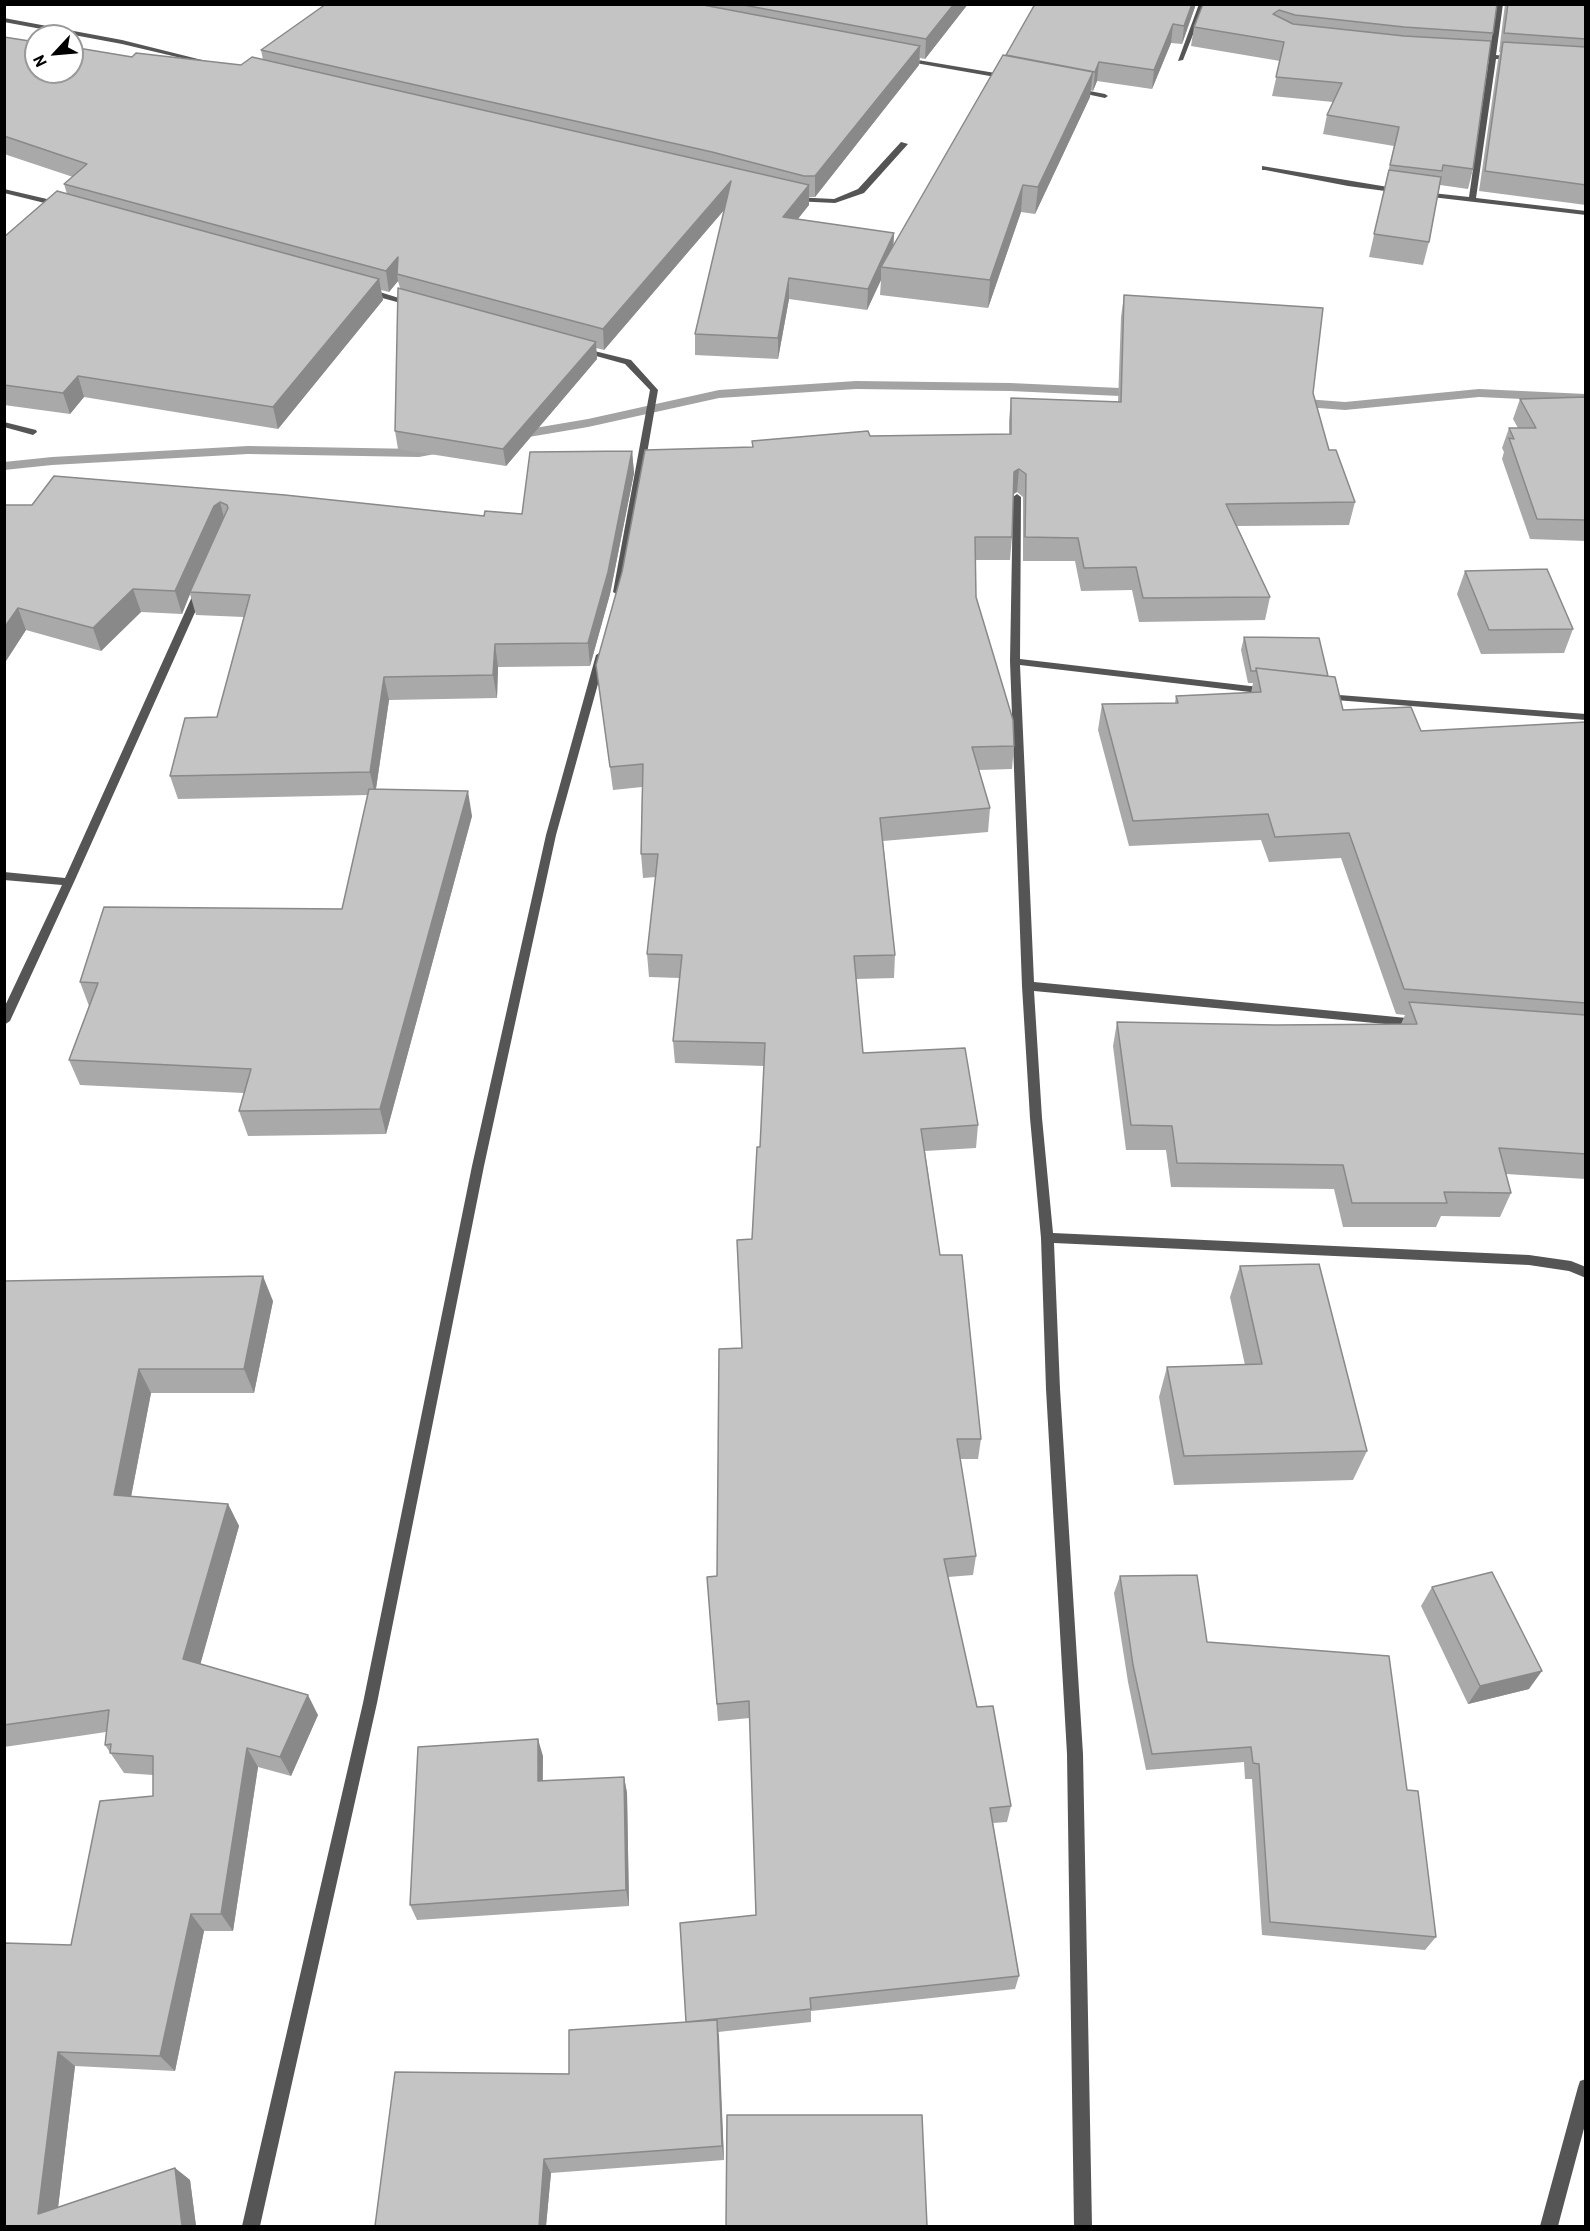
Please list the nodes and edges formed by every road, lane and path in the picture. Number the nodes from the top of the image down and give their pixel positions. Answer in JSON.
{"nodes":[{"id":1,"x":1202,"y":4,"type":"edge"},
{"id":2,"x":1500,"y":4,"type":"edge"},
{"id":3,"x":4,"y":20,"type":"edge"},
{"id":4,"x":1470,"y":55,"type":"edge"},
{"id":5,"x":1493,"y":57,"type":"junction"},
{"id":6,"x":895,"y":58,"type":"edge"},
{"id":7,"x":1527,"y":59,"type":"edge"},
{"id":8,"x":1180,"y":60,"type":"dead end"},
{"id":9,"x":224,"y":66,"type":"edge"},
{"id":10,"x":1019,"y":79,"type":"edge"},
{"id":11,"x":1061,"y":87,"type":"edge"},
{"id":12,"x":1105,"y":96,"type":"dead end"},
{"id":13,"x":904,"y":144,"type":"dead end"},
{"id":14,"x":1265,"y":168,"type":"dead end"},
{"id":15,"x":4,"y":191,"type":"edge"},
{"id":16,"x":1405,"y":191,"type":"edge"},
{"id":17,"x":1416,"y":193,"type":"edge"},
{"id":18,"x":788,"y":198,"type":"edge"},
{"id":19,"x":1472,"y":200,"type":"junction"},
{"id":20,"x":74,"y":209,"type":"edge"},
{"id":21,"x":1586,"y":213,"type":"edge"},
{"id":22,"x":358,"y":288,"type":"edge"},
{"id":23,"x":426,"y":307,"type":"edge"},
{"id":24,"x":572,"y":346,"type":"edge"},
{"id":25,"x":4,"y":424,"type":"edge"},
{"id":26,"x":33,"y":432,"type":"dead end"},
{"id":27,"x":1017,"y":497,"type":"edge"},
{"id":28,"x":202,"y":584,"type":"edge"},
{"id":29,"x":614,"y":606,"type":"edge"},
{"id":30,"x":605,"y":641,"type":"edge"},
{"id":31,"x":1015,"y":661,"type":"junction"},
{"id":32,"x":1279,"y":692,"type":"edge"},
{"id":33,"x":1314,"y":696,"type":"edge"},
{"id":34,"x":1586,"y":717,"type":"edge"},
{"id":35,"x":4,"y":876,"type":"edge"},
{"id":36,"x":69,"y":882,"type":"junction"},
{"id":37,"x":1028,"y":986,"type":"junction"},
{"id":38,"x":4,"y":1021,"type":"edge"},
{"id":39,"x":1430,"y":1024,"type":"edge"},
{"id":40,"x":1047,"y":1238,"type":"junction"},
{"id":41,"x":1586,"y":1273,"type":"edge"},
{"id":42,"x":1586,"y":2087,"type":"edge"},
{"id":43,"x":251,"y":2226,"type":"edge"},
{"id":44,"x":1083,"y":2226,"type":"edge"},
{"id":45,"x":1549,"y":2226,"type":"edge"}],
"edges":[{"from":1,"to":8,"type":"street"},
{"from":2,"to":5,"type":"street"},
{"from":3,"to":9,"type":"street"},
{"from":4,"to":5,"type":"street"},
{"from":5,"to":7,"type":"street"},
{"from":5,"to":19,"type":"street"},
{"from":6,"to":10,"type":"street"},
{"from":11,"to":12,"type":"street"},
{"from":13,"to":18,"type":"street"},
{"from":14,"to":16,"type":"street"},
{"from":15,"to":20,"type":"street"},
{"from":17,"to":19,"type":"street"},
{"from":19,"to":21,"type":"street"},
{"from":22,"to":23,"type":"street"},
{"from":24,"to":29,"type":"street"},
{"from":25,"to":26,"type":"street"},
{"from":27,"to":31,"type":"street"},
{"from":28,"to":36,"type":"street"},
{"from":30,"to":43,"type":"street"},
{"from":31,"to":32,"type":"street"},
{"from":31,"to":37,"type":"street"},
{"from":33,"to":34,"type":"street"},
{"from":35,"to":36,"type":"street"},
{"from":36,"to":38,"type":"street"},
{"from":37,"to":39,"type":"street"},
{"from":37,"to":40,"type":"street"},
{"from":40,"to":41,"type":"street"},
{"from":40,"to":44,"type":"street"},
{"from":42,"to":45,"type":"street"}]}
